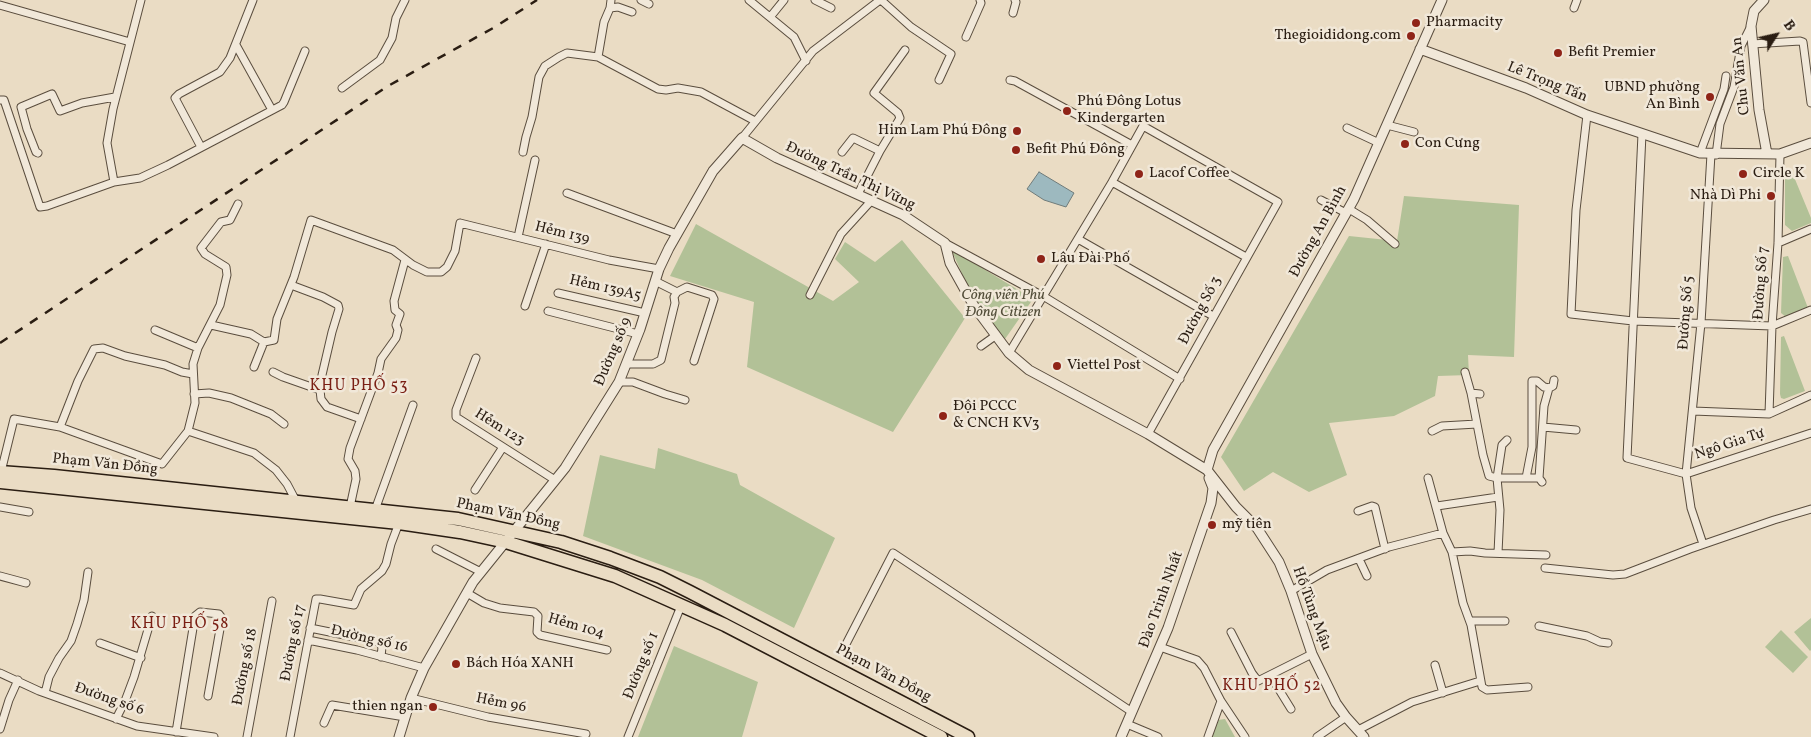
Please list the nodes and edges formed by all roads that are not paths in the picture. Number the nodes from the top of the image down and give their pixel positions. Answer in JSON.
{"nodes":[{"id":1,"x":141,"y":0,"type":"edge"},
{"id":2,"x":253,"y":0,"type":"edge"},
{"id":3,"x":405,"y":0,"type":"edge"},
{"id":4,"x":642,"y":0,"type":"edge"},
{"id":5,"x":749,"y":0,"type":"edge"},
{"id":6,"x":784,"y":0,"type":"edge"},
{"id":7,"x":815,"y":0,"type":"edge"},
{"id":8,"x":881,"y":0,"type":"edge"},
{"id":9,"x":980,"y":0,"type":"edge"},
{"id":10,"x":1015,"y":0,"type":"edge"},
{"id":11,"x":1442,"y":0,"type":"edge"},
{"id":12,"x":1577,"y":0,"type":"edge"},
{"id":13,"x":1764,"y":0,"type":"edge"},
{"id":14,"x":610,"y":4,"type":"edge"},
{"id":15,"x":649,"y":4,"type":"dead end"},
{"id":16,"x":0,"y":5,"type":"edge"},
{"id":17,"x":831,"y":8,"type":"dead end"},
{"id":18,"x":1574,"y":8,"type":"dead end"},
{"id":19,"x":632,"y":12,"type":"dead end"},
{"id":20,"x":1013,"y":13,"type":"dead end"},
{"id":21,"x":770,"y":16,"type":"junction"},
{"id":22,"x":1751,"y":26,"type":"junction"},
{"id":23,"x":966,"y":36,"type":"dead end"},
{"id":24,"x":130,"y":42,"type":"junction"},
{"id":25,"x":1752,"y":44,"type":"junction"},
{"id":26,"x":236,"y":45,"type":"junction"},
{"id":27,"x":1420,"y":48,"type":"junction"},
{"id":28,"x":904,"y":50,"type":"dead end"},
{"id":29,"x":305,"y":51,"type":"dead end"},
{"id":30,"x":598,"y":57,"type":"junction"},
{"id":31,"x":806,"y":61,"type":"junction"},
{"id":32,"x":1726,"y":76,"type":"dead end"},
{"id":33,"x":939,"y":80,"type":"dead end"},
{"id":34,"x":1010,"y":80,"type":"dead end"},
{"id":35,"x":342,"y":88,"type":"dead end"},
{"id":36,"x":116,"y":97,"type":"junction"},
{"id":37,"x":0,"y":100,"type":"edge"},
{"id":38,"x":1811,"y":103,"type":"edge"},
{"id":39,"x":272,"y":110,"type":"junction"},
{"id":40,"x":1588,"y":115,"type":"junction"},
{"id":41,"x":755,"y":121,"type":"junction"},
{"id":42,"x":1387,"y":125,"type":"junction"},
{"id":43,"x":1348,"y":128,"type":"dead end"},
{"id":44,"x":1414,"y":132,"type":"dead end"},
{"id":45,"x":1642,"y":134,"type":"junction"},
{"id":46,"x":742,"y":138,"type":"junction"},
{"id":47,"x":1379,"y":143,"type":"junction"},
{"id":48,"x":1811,"y":143,"type":"edge"},
{"id":49,"x":1132,"y":145,"type":"junction"},
{"id":50,"x":201,"y":147,"type":"junction"},
{"id":51,"x":880,"y":151,"type":"junction"},
{"id":52,"x":524,"y":152,"type":"dead end"},
{"id":53,"x":842,"y":152,"type":"dead end"},
{"id":54,"x":38,"y":153,"type":"dead end"},
{"id":55,"x":1700,"y":153,"type":"junction"},
{"id":56,"x":1714,"y":154,"type":"junction"},
{"id":57,"x":1767,"y":154,"type":"junction"},
{"id":58,"x":1780,"y":154,"type":"junction"},
{"id":59,"x":536,"y":160,"type":"dead end"},
{"id":60,"x":114,"y":182,"type":"junction"},
{"id":61,"x":1112,"y":182,"type":"junction"},
{"id":62,"x":567,"y":193,"type":"dead end"},
{"id":63,"x":858,"y":194,"type":"junction"},
{"id":64,"x":872,"y":200,"type":"junction"},
{"id":65,"x":1321,"y":200,"type":"dead end"},
{"id":66,"x":238,"y":204,"type":"dead end"},
{"id":67,"x":1348,"y":211,"type":"junction"},
{"id":68,"x":1811,"y":229,"type":"edge"},
{"id":69,"x":677,"y":234,"type":"junction"},
{"id":70,"x":518,"y":237,"type":"junction"},
{"id":71,"x":1078,"y":239,"type":"junction"},
{"id":72,"x":944,"y":243,"type":"junction"},
{"id":73,"x":1778,"y":243,"type":"junction"},
{"id":74,"x":546,"y":244,"type":"junction"},
{"id":75,"x":1395,"y":244,"type":"dead end"},
{"id":76,"x":1246,"y":257,"type":"junction"},
{"id":77,"x":405,"y":260,"type":"junction"},
{"id":78,"x":659,"y":269,"type":"junction"},
{"id":79,"x":655,"y":281,"type":"junction"},
{"id":80,"x":291,"y":285,"type":"junction"},
{"id":81,"x":677,"y":292,"type":"junction"},
{"id":82,"x":558,"y":293,"type":"dead end"},
{"id":83,"x":810,"y":295,"type":"dead end"},
{"id":84,"x":1043,"y":296,"type":"junction"},
{"id":85,"x":525,"y":306,"type":"dead end"},
{"id":86,"x":1811,"y":310,"type":"edge"},
{"id":87,"x":548,"y":311,"type":"dead end"},
{"id":88,"x":645,"y":312,"type":"junction"},
{"id":89,"x":1213,"y":316,"type":"junction"},
{"id":90,"x":1633,"y":321,"type":"junction"},
{"id":91,"x":1701,"y":323,"type":"junction"},
{"id":92,"x":211,"y":325,"type":"junction"},
{"id":93,"x":1772,"y":326,"type":"junction"},
{"id":94,"x":155,"y":330,"type":"dead end"},
{"id":95,"x":638,"y":334,"type":"junction"},
{"id":96,"x":995,"y":336,"type":"junction"},
{"id":97,"x":264,"y":342,"type":"junction"},
{"id":98,"x":981,"y":346,"type":"dead end"},
{"id":99,"x":198,"y":348,"type":"junction"},
{"id":100,"x":1009,"y":353,"type":"junction"},
{"id":101,"x":476,"y":358,"type":"dead end"},
{"id":102,"x":694,"y":361,"type":"dead end"},
{"id":103,"x":626,"y":364,"type":"junction"},
{"id":104,"x":254,"y":367,"type":"dead end"},
{"id":105,"x":274,"y":372,"type":"dead end"},
{"id":106,"x":1465,"y":372,"type":"dead end"},
{"id":107,"x":193,"y":374,"type":"junction"},
{"id":108,"x":1180,"y":379,"type":"junction"},
{"id":109,"x":1554,"y":380,"type":"dead end"},
{"id":110,"x":619,"y":382,"type":"junction"},
{"id":111,"x":1549,"y":388,"type":"junction"},
{"id":112,"x":320,"y":390,"type":"junction"},
{"id":113,"x":1471,"y":393,"type":"junction"},
{"id":114,"x":194,"y":394,"type":"junction"},
{"id":115,"x":1480,"y":394,"type":"dead end"},
{"id":116,"x":1811,"y":395,"type":"edge"},
{"id":117,"x":685,"y":400,"type":"dead end"},
{"id":118,"x":413,"y":404,"type":"dead end"},
{"id":119,"x":1693,"y":411,"type":"junction"},
{"id":120,"x":1769,"y":414,"type":"junction"},
{"id":121,"x":361,"y":419,"type":"junction"},
{"id":122,"x":284,"y":424,"type":"dead end"},
{"id":123,"x":1477,"y":424,"type":"junction"},
{"id":124,"x":60,"y":427,"type":"junction"},
{"id":125,"x":1543,"y":427,"type":"junction"},
{"id":126,"x":1576,"y":430,"type":"dead end"},
{"id":127,"x":188,"y":431,"type":"junction"},
{"id":128,"x":1432,"y":431,"type":"dead end"},
{"id":129,"x":1811,"y":433,"type":"edge"},
{"id":130,"x":1148,"y":434,"type":"junction"},
{"id":131,"x":1507,"y":440,"type":"dead end"},
{"id":132,"x":503,"y":447,"type":"junction"},
{"id":133,"x":1206,"y":470,"type":"junction"},
{"id":134,"x":1686,"y":474,"type":"junction"},
{"id":135,"x":1428,"y":478,"type":"dead end"},
{"id":136,"x":1496,"y":478,"type":"junction"},
{"id":137,"x":1526,"y":478,"type":"junction"},
{"id":138,"x":1,"y":480,"type":"edge"},
{"id":139,"x":555,"y":480,"type":"junction"},
{"id":140,"x":475,"y":490,"type":"dead end"},
{"id":141,"x":1498,"y":497,"type":"junction"},
{"id":142,"x":296,"y":501,"type":"junction"},
{"id":143,"x":1437,"y":506,"type":"junction"},
{"id":144,"x":0,"y":507,"type":"edge"},
{"id":145,"x":350,"y":507,"type":"junction"},
{"id":146,"x":1811,"y":509,"type":"edge"},
{"id":147,"x":375,"y":510,"type":"junction"},
{"id":148,"x":1358,"y":511,"type":"dead end"},
{"id":149,"x":29,"y":512,"type":"dead end"},
{"id":150,"x":400,"y":523,"type":"junction"},
{"id":151,"x":1443,"y":533,"type":"junction"},
{"id":152,"x":510,"y":537,"type":"junction"},
{"id":153,"x":1703,"y":544,"type":"junction"},
{"id":154,"x":436,"y":549,"type":"dead end"},
{"id":155,"x":1385,"y":549,"type":"junction"},
{"id":156,"x":1452,"y":552,"type":"junction"},
{"id":157,"x":1498,"y":553,"type":"junction"},
{"id":158,"x":1546,"y":555,"type":"dead end"},
{"id":159,"x":1359,"y":559,"type":"junction"},
{"id":160,"x":1545,"y":568,"type":"dead end"},
{"id":161,"x":88,"y":572,"type":"dead end"},
{"id":162,"x":481,"y":572,"type":"junction"},
{"id":163,"x":0,"y":576,"type":"edge"},
{"id":164,"x":1367,"y":576,"type":"dead end"},
{"id":165,"x":26,"y":584,"type":"dead end"},
{"id":166,"x":1291,"y":591,"type":"junction"},
{"id":167,"x":467,"y":593,"type":"junction"},
{"id":168,"x":272,"y":601,"type":"dead end"},
{"id":169,"x":681,"y":606,"type":"junction"},
{"id":170,"x":152,"y":616,"type":"dead end"},
{"id":171,"x":1470,"y":621,"type":"junction"},
{"id":172,"x":1505,"y":621,"type":"dead end"},
{"id":173,"x":1539,"y":626,"type":"dead end"},
{"id":174,"x":310,"y":628,"type":"junction"},
{"id":175,"x":1231,"y":632,"type":"dead end"},
{"id":176,"x":308,"y":640,"type":"junction"},
{"id":177,"x":100,"y":643,"type":"dead end"},
{"id":178,"x":1608,"y":643,"type":"dead end"},
{"id":179,"x":1160,"y":646,"type":"junction"},
{"id":180,"x":844,"y":648,"type":"dead end"},
{"id":181,"x":607,"y":650,"type":"dead end"},
{"id":182,"x":1312,"y":654,"type":"junction"},
{"id":183,"x":382,"y":657,"type":"junction"},
{"id":184,"x":141,"y":658,"type":"junction"},
{"id":185,"x":1435,"y":665,"type":"dead end"},
{"id":186,"x":424,"y":668,"type":"junction"},
{"id":187,"x":0,"y":673,"type":"edge"},
{"id":188,"x":1270,"y":675,"type":"junction"},
{"id":189,"x":18,"y":680,"type":"junction"},
{"id":190,"x":1480,"y":681,"type":"junction"},
{"id":191,"x":1528,"y":687,"type":"dead end"},
{"id":192,"x":45,"y":693,"type":"junction"},
{"id":193,"x":1443,"y":693,"type":"junction"},
{"id":194,"x":208,"y":696,"type":"dead end"},
{"id":195,"x":411,"y":698,"type":"junction"},
{"id":196,"x":1221,"y":701,"type":"junction"},
{"id":197,"x":1291,"y":709,"type":"dead end"},
{"id":198,"x":1132,"y":712,"type":"junction"},
{"id":199,"x":405,"y":717,"type":"junction"},
{"id":200,"x":1346,"y":717,"type":"junction"},
{"id":201,"x":116,"y":719,"type":"junction"},
{"id":202,"x":324,"y":723,"type":"dead end"},
{"id":203,"x":1127,"y":724,"type":"junction"},
{"id":204,"x":0,"y":729,"type":"edge"},
{"id":205,"x":176,"y":732,"type":"junction"},
{"id":206,"x":586,"y":734,"type":"dead end"},
{"id":207,"x":1361,"y":734,"type":"edge"},
{"id":208,"x":214,"y":737,"type":"edge"},
{"id":209,"x":247,"y":737,"type":"edge"},
{"id":210,"x":290,"y":737,"type":"edge"},
{"id":211,"x":398,"y":737,"type":"edge"},
{"id":212,"x":628,"y":737,"type":"edge"},
{"id":213,"x":941,"y":737,"type":"edge"},
{"id":214,"x":968,"y":737,"type":"edge"},
{"id":215,"x":1121,"y":737,"type":"edge"},
{"id":216,"x":1158,"y":737,"type":"edge"},
{"id":217,"x":1208,"y":737,"type":"edge"},
{"id":218,"x":1245,"y":737,"type":"edge"},
{"id":219,"x":1317,"y":737,"type":"edge"}],
"edges":[{"from":1,"to":24,"type":"street"},
{"from":2,"to":26,"type":"street"},
{"from":3,"to":35,"type":"street"},
{"from":4,"to":15,"type":"street"},
{"from":5,"to":21,"type":"street"},
{"from":6,"to":21,"type":"street"},
{"from":7,"to":17,"type":"street"},
{"from":8,"to":31,"type":"street","name":"Đường số 9"},
{"from":8,"to":33,"type":"street"},
{"from":9,"to":23,"type":"street"},
{"from":10,"to":20,"type":"street"},
{"from":11,"to":27,"type":"street","name":"Đường An Bình"},
{"from":12,"to":18,"type":"street"},
{"from":13,"to":22,"type":"street","name":"Chu Văn An"},
{"from":14,"to":19,"type":"street"},
{"from":14,"to":30,"type":"street"},
{"from":16,"to":24,"type":"street"},
{"from":21,"to":31,"type":"street"},
{"from":22,"to":25,"type":"street","name":"Chu Văn An"},
{"from":22,"to":56,"type":"street","name":"Đường Số 5"},
{"from":24,"to":36,"type":"street"},
{"from":25,"to":38,"type":"street"},
{"from":25,"to":57,"type":"street","name":"Chu Văn An"},
{"from":26,"to":39,"type":"street"},
{"from":26,"to":50,"type":"street"},
{"from":27,"to":40,"type":"street","name":"Lê Trọng Tấn"},
{"from":27,"to":42,"type":"street","name":"Đường An Bình"},
{"from":28,"to":51,"type":"street"},
{"from":29,"to":39,"type":"street"},
{"from":30,"to":41,"type":"street"},
{"from":30,"to":52,"type":"street"},
{"from":31,"to":41,"type":"street","name":"Đường số 9"},
{"from":32,"to":55,"type":"street"},
{"from":34,"to":49,"type":"street"},
{"from":36,"to":54,"type":"street"},
{"from":36,"to":60,"type":"street"},
{"from":37,"to":60,"type":"street"},
{"from":39,"to":50,"type":"street"},
{"from":40,"to":45,"type":"street","name":"Lê Trọng Tấn"},
{"from":40,"to":90,"type":"street"},
{"from":41,"to":46,"type":"street","name":"Đường số 9"},
{"from":42,"to":44,"type":"street"},
{"from":42,"to":47,"type":"street","name":"Đường An Bình"},
{"from":43,"to":47,"type":"street"},
{"from":45,"to":55,"type":"street","name":"Lê Trọng Tấn"},
{"from":45,"to":90,"type":"street"},
{"from":46,"to":63,"type":"street","name":"Đường Trần Thị Vững"},
{"from":46,"to":69,"type":"street","name":"Đường số 9"},
{"from":47,"to":67,"type":"street","name":"Đường An Bình"},
{"from":48,"to":58,"type":"street","name":"Lê Trọng Tấn"},
{"from":49,"to":61,"type":"street"},
{"from":49,"to":76,"type":"street","name":"Đường Số 3"},
{"from":50,"to":60,"type":"street"},
{"from":51,"to":53,"type":"street"},
{"from":51,"to":63,"type":"street"},
{"from":55,"to":56,"type":"street","name":"Lê Trọng Tấn"},
{"from":56,"to":57,"type":"street","name":"Lê Trọng Tấn"},
{"from":56,"to":91,"type":"street","name":"Đường Số 5"},
{"from":57,"to":58,"type":"street","name":"Lê Trọng Tấn"},
{"from":58,"to":73,"type":"street","name":"Đường Số 7"},
{"from":59,"to":70,"type":"street"},
{"from":61,"to":71,"type":"street"},
{"from":61,"to":76,"type":"street"},
{"from":62,"to":69,"type":"street"},
{"from":63,"to":64,"type":"street","name":"Đường Trần Thị Vững"},
{"from":64,"to":72,"type":"street","name":"Đường Trần Thị Vững"},
{"from":64,"to":83,"type":"street"},
{"from":65,"to":67,"type":"street"},
{"from":66,"to":92,"type":"street"},
{"from":67,"to":75,"type":"street"},
{"from":67,"to":133,"type":"street","name":"Đường An Bình"},
{"from":68,"to":73,"type":"street"},
{"from":69,"to":78,"type":"street","name":"Đường số 9"},
{"from":70,"to":74,"type":"street","name":"Hẻm 139"},
{"from":70,"to":77,"type":"street","name":"Hẻm 139"},
{"from":71,"to":84,"type":"street"},
{"from":71,"to":89,"type":"street"},
{"from":72,"to":84,"type":"street"},
{"from":72,"to":96,"type":"street"},
{"from":73,"to":93,"type":"street","name":"Đường Số 7"},
{"from":74,"to":78,"type":"street","name":"Hẻm 139"},
{"from":74,"to":85,"type":"street"},
{"from":76,"to":89,"type":"street","name":"Đường Số 3"},
{"from":77,"to":80,"type":"street"},
{"from":77,"to":121,"type":"street"},
{"from":78,"to":79,"type":"street","name":"Đường số 9"},
{"from":79,"to":81,"type":"street"},
{"from":79,"to":88,"type":"street","name":"Đường số 9"},
{"from":80,"to":97,"type":"street"},
{"from":80,"to":112,"type":"street"},
{"from":81,"to":102,"type":"street"},
{"from":81,"to":103,"type":"street"},
{"from":82,"to":88,"type":"street","name":"Hẻm 139A5"},
{"from":84,"to":100,"type":"street"},
{"from":84,"to":108,"type":"street"},
{"from":86,"to":93,"type":"street"},
{"from":87,"to":95,"type":"street"},
{"from":88,"to":95,"type":"street","name":"Đường số 9"},
{"from":89,"to":108,"type":"street","name":"Đường Số 3"},
{"from":90,"to":91,"type":"street"},
{"from":90,"to":134,"type":"street","name":"Ngô Gia Tự"},
{"from":91,"to":93,"type":"street"},
{"from":91,"to":119,"type":"street","name":"Đường Số 5"},
{"from":92,"to":97,"type":"street"},
{"from":92,"to":99,"type":"street"},
{"from":93,"to":120,"type":"street","name":"Đường Số 7"},
{"from":94,"to":99,"type":"street"},
{"from":95,"to":103,"type":"street","name":"Đường số 9"},
{"from":96,"to":98,"type":"street"},
{"from":96,"to":100,"type":"street"},
{"from":97,"to":104,"type":"street"},
{"from":99,"to":107,"type":"street"},
{"from":100,"to":130,"type":"street"},
{"from":101,"to":132,"type":"street","name":"Hẻm 123"},
{"from":103,"to":110,"type":"street","name":"Đường số 9"},
{"from":105,"to":112,"type":"street"},
{"from":106,"to":113,"type":"street"},
{"from":107,"to":114,"type":"street"},
{"from":107,"to":124,"type":"street"},
{"from":108,"to":130,"type":"street","name":"Đường Số 3"},
{"from":109,"to":111,"type":"street"},
{"from":110,"to":117,"type":"street"},
{"from":110,"to":139,"type":"street","name":"Đường số 9"},
{"from":111,"to":125,"type":"street"},
{"from":111,"to":137,"type":"street"},
{"from":112,"to":121,"type":"street"},
{"from":113,"to":115,"type":"street"},
{"from":113,"to":123,"type":"street"},
{"from":114,"to":122,"type":"street"},
{"from":114,"to":127,"type":"street"},
{"from":116,"to":120,"type":"street"},
{"from":118,"to":147,"type":"street"},
{"from":119,"to":120,"type":"street"},
{"from":119,"to":134,"type":"street","name":"Đường Số 5"},
{"from":121,"to":145,"type":"street"},
{"from":123,"to":128,"type":"street"},
{"from":123,"to":136,"type":"street"},
{"from":124,"to":127,"type":"street"},
{"from":124,"to":138,"type":"street"},
{"from":125,"to":126,"type":"street"},
{"from":125,"to":137,"type":"street"},
{"from":127,"to":142,"type":"street"},
{"from":129,"to":134,"type":"street","name":"Ngô Gia Tự"},
{"from":130,"to":133,"type":"street"},
{"from":131,"to":136,"type":"street"},
{"from":132,"to":139,"type":"street","name":"Hẻm 123"},
{"from":132,"to":140,"type":"street"},
{"from":133,"to":166,"type":"street","name":"Hồ Tùng Mậu"},
{"from":133,"to":179,"type":"street","name":"Đào Trinh Nhất"},
{"from":134,"to":153,"type":"street","name":"Đường Số 5"},
{"from":135,"to":143,"type":"street"},
{"from":136,"to":137,"type":"street"},
{"from":136,"to":141,"type":"street"},
{"from":138,"to":142,"type":"highway","name":"Phạm Văn Đồng"},
{"from":138,"to":150,"type":"highway","name":"Phạm Văn Đồng"},
{"from":139,"to":152,"type":"street","name":"Đường số 9"},
{"from":141,"to":143,"type":"street"},
{"from":141,"to":157,"type":"street"},
{"from":142,"to":145,"type":"highway","name":"Phạm Văn Đồng"},
{"from":143,"to":151,"type":"street"},
{"from":144,"to":149,"type":"street"},
{"from":145,"to":147,"type":"highway","name":"Phạm Văn Đồng"},
{"from":146,"to":153,"type":"street"},
{"from":147,"to":152,"type":"highway","name":"Phạm Văn Đồng"},
{"from":148,"to":155,"type":"street"},
{"from":150,"to":152,"type":"highway","name":"Phạm Văn Đồng"},
{"from":150,"to":174,"type":"street","name":"Đường số 17"},
{"from":151,"to":155,"type":"street"},
{"from":151,"to":156,"type":"street"},
{"from":152,"to":162,"type":"street","name":"Đường số 9"},
{"from":152,"to":169,"type":"highway","name":"Phạm Văn Đồng"},
{"from":152,"to":214,"type":"highway","name":"Phạm Văn Đồng"},
{"from":153,"to":160,"type":"street"},
{"from":154,"to":162,"type":"street"},
{"from":155,"to":159,"type":"street"},
{"from":156,"to":157,"type":"street"},
{"from":156,"to":171,"type":"street"},
{"from":157,"to":158,"type":"street"},
{"from":159,"to":164,"type":"street"},
{"from":159,"to":166,"type":"street"},
{"from":161,"to":192,"type":"street"},
{"from":162,"to":167,"type":"street","name":"Đường số 9"},
{"from":163,"to":165,"type":"street"},
{"from":166,"to":182,"type":"street","name":"Hồ Tùng Mậu"},
{"from":167,"to":181,"type":"street","name":"Hẻm 104"},
{"from":167,"to":186,"type":"street","name":"Đường số 9"},
{"from":168,"to":209,"type":"street","name":"Đường số 18"},
{"from":169,"to":212,"type":"street","name":"Đường số 1"},
{"from":169,"to":213,"type":"highway","name":"Phạm Văn Đồng"},
{"from":170,"to":184,"type":"street"},
{"from":171,"to":172,"type":"street"},
{"from":171,"to":190,"type":"street"},
{"from":173,"to":178,"type":"street"},
{"from":174,"to":176,"type":"street","name":"Đường số 17"},
{"from":174,"to":183,"type":"street"},
{"from":175,"to":188,"type":"street"},
{"from":176,"to":183,"type":"street","name":"Đường số 16"},
{"from":176,"to":210,"type":"street","name":"Đường số 17"},
{"from":177,"to":184,"type":"street"},
{"from":179,"to":196,"type":"street"},
{"from":179,"to":198,"type":"street","name":"Đào Trinh Nhất"},
{"from":180,"to":198,"type":"street"},
{"from":182,"to":188,"type":"street"},
{"from":182,"to":200,"type":"street","name":"Hồ Tùng Mậu"},
{"from":183,"to":186,"type":"street","name":"Đường số 16"},
{"from":184,"to":201,"type":"street"},
{"from":185,"to":193,"type":"street"},
{"from":186,"to":195,"type":"street","name":"Đường số 9"},
{"from":187,"to":189,"type":"street","name":"Đường số 6"},
{"from":188,"to":197,"type":"street"},
{"from":189,"to":192,"type":"street","name":"Đường số 6"},
{"from":189,"to":204,"type":"street"},
{"from":190,"to":191,"type":"street"},
{"from":190,"to":193,"type":"street"},
{"from":192,"to":201,"type":"street","name":"Đường số 6"},
{"from":193,"to":207,"type":"street"},
{"from":194,"to":205,"type":"street"},
{"from":195,"to":199,"type":"street","name":"Đường số 9"},
{"from":195,"to":206,"type":"street","name":"Hẻm 96"},
{"from":196,"to":217,"type":"street"},
{"from":196,"to":218,"type":"street"},
{"from":198,"to":203,"type":"street","name":"Đào Trinh Nhất"},
{"from":199,"to":202,"type":"street"},
{"from":199,"to":211,"type":"street","name":"Đường số 9"},
{"from":200,"to":207,"type":"street","name":"Hồ Tùng Mậu"},
{"from":200,"to":219,"type":"street"},
{"from":201,"to":205,"type":"street","name":"Đường số 6"},
{"from":203,"to":215,"type":"street","name":"Đào Trinh Nhất"},
{"from":203,"to":216,"type":"street"},
{"from":205,"to":208,"type":"street","name":"Đường số 6"}]}
